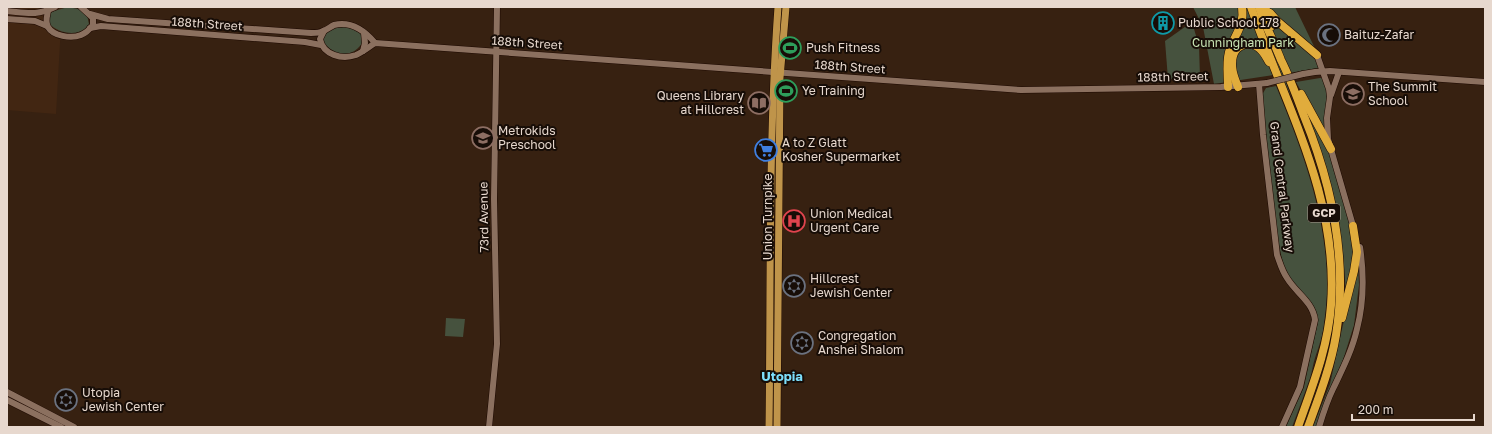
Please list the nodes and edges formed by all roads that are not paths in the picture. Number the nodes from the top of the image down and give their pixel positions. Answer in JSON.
{"nodes":[{"id":1,"x":55,"y":7,"type":"edge"},
{"id":2,"x":81,"y":7,"type":"edge"},
{"id":3,"x":497,"y":7,"type":"edge"},
{"id":4,"x":778,"y":7,"type":"edge"},
{"id":5,"x":786,"y":7,"type":"edge"},
{"id":6,"x":1242,"y":7,"type":"edge"},
{"id":7,"x":1252,"y":7,"type":"edge"},
{"id":8,"x":1258,"y":7,"type":"edge"},
{"id":9,"x":1266,"y":7,"type":"edge"},
{"id":10,"x":7,"y":11,"type":"edge"},
{"id":11,"x":48,"y":11,"type":"junction"},
{"id":12,"x":90,"y":14,"type":"junction"},
{"id":13,"x":7,"y":19,"type":"edge"},
{"id":14,"x":47,"y":26,"type":"junction"},
{"id":15,"x":90,"y":28,"type":"junction"},
{"id":16,"x":324,"y":31,"type":"junction"},
{"id":17,"x":364,"y":33,"type":"junction"},
{"id":18,"x":375,"y":44,"type":"junction"},
{"id":19,"x":321,"y":45,"type":"junction"},
{"id":20,"x":363,"y":52,"type":"junction"},
{"id":21,"x":496,"y":52,"type":"junction"},
{"id":22,"x":1317,"y":55,"type":"joint"},
{"id":23,"x":1323,"y":71,"type":"junction"},
{"id":24,"x":777,"y":72,"type":"junction"},
{"id":25,"x":1339,"y":72,"type":"junction"},
{"id":26,"x":1485,"y":82,"type":"edge"},
{"id":27,"x":1259,"y":84,"type":"junction"},
{"id":28,"x":1238,"y":86,"type":"junction"},
{"id":29,"x":1228,"y":87,"type":"junction"},
{"id":30,"x":1283,"y":87,"type":"junction"},
{"id":31,"x":1330,"y":97,"type":"junction"},
{"id":32,"x":1331,"y":149,"type":"junction"},
{"id":33,"x":1353,"y":226,"type":"junction"},
{"id":34,"x":1336,"y":336,"type":"junction"},
{"id":35,"x":7,"y":392,"type":"edge"},
{"id":36,"x":7,"y":400,"type":"edge"},
{"id":37,"x":61,"y":427,"type":"edge"},
{"id":38,"x":74,"y":427,"type":"edge"},
{"id":39,"x":489,"y":427,"type":"edge"},
{"id":40,"x":769,"y":427,"type":"edge"},
{"id":41,"x":777,"y":427,"type":"edge"},
{"id":42,"x":1282,"y":427,"type":"edge"},
{"id":43,"x":1298,"y":427,"type":"edge"},
{"id":44,"x":1308,"y":427,"type":"edge"},
{"id":45,"x":1319,"y":427,"type":"edge"}],
"edges":[{"from":1,"to":11,"type":"street"},
{"from":2,"to":12,"type":"street"},
{"from":3,"to":21,"type":"street","name":"73rd Avenue"},
{"from":4,"to":24,"type":"main road","name":"Union Turnpike"},
{"from":5,"to":24,"type":"main road","name":"Union Turnpike"},
{"from":6,"to":29,"type":"highway"},
{"from":7,"to":30,"type":"highway","name":"Grand Central Parkway","number":"GCP"},
{"from":8,"to":34,"type":"highway","number":"GCP"},
{"from":9,"to":22,"type":"highway"},
{"from":9,"to":32,"type":"highway"},
{"from":10,"to":11,"type":"street"},
{"from":11,"to":14,"type":"street"},
{"from":12,"to":15,"type":"street"},
{"from":12,"to":16,"type":"street","name":"188th Street"},
{"from":13,"to":14,"type":"street"},
{"from":14,"to":15,"type":"street"},
{"from":15,"to":19,"type":"street","name":"188th Street"},
{"from":16,"to":17,"type":"street","name":"188th Street"},
{"from":16,"to":19,"type":"street"},
{"from":17,"to":18,"type":"street","name":"188th Street"},
{"from":17,"to":20,"type":"street"},
{"from":18,"to":20,"type":"street","name":"188th Street"},
{"from":18,"to":21,"type":"street","name":"188th Street"},
{"from":19,"to":20,"type":"street","name":"188th Street"},
{"from":21,"to":24,"type":"street","name":"188th Street"},
{"from":21,"to":39,"type":"street","name":"73rd Avenue"},
{"from":22,"to":23,"type":"street"},
{"from":23,"to":25,"type":"street"},
{"from":23,"to":27,"type":"street","bridge":true},
{"from":23,"to":31,"type":"street"},
{"from":24,"to":29,"type":"street","name":"188th Street"},
{"from":24,"to":40,"type":"main road","name":"Union Turnpike"},
{"from":24,"to":41,"type":"main road","name":"Union Turnpike"},
{"from":25,"to":26,"type":"street"},
{"from":25,"to":31,"type":"street"},
{"from":27,"to":28,"type":"street"},
{"from":27,"to":42,"type":"street","name":"Grand Central Parkway"},
{"from":28,"to":29,"type":"street"},
{"from":28,"to":30,"type":"highway"},
{"from":30,"to":43,"type":"highway","name":"Grand Central Parkway","number":"GCP"},
{"from":31,"to":32,"type":"street"},
{"from":32,"to":33,"type":"street"},
{"from":33,"to":34,"type":"highway"},
{"from":33,"to":45,"type":"street"},
{"from":34,"to":44,"type":"highway","number":"GCP"},
{"from":35,"to":38,"type":"street"},
{"from":36,"to":37,"type":"street"}]}
